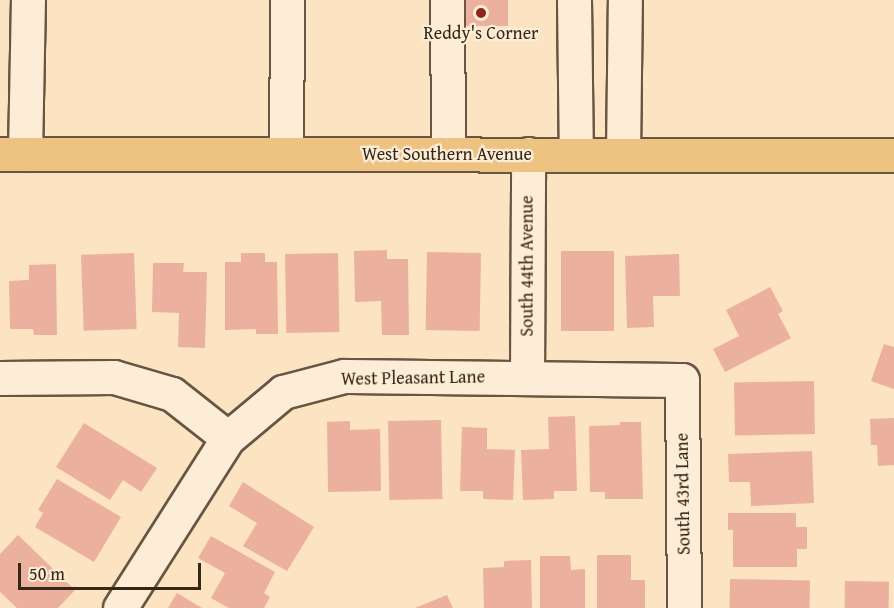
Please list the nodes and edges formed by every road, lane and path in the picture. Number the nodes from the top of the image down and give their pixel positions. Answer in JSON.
{"nodes":[{"id":1,"x":28,"y":0,"type":"edge"},
{"id":2,"x":287,"y":0,"type":"edge"},
{"id":3,"x":447,"y":0,"type":"edge"},
{"id":4,"x":574,"y":0,"type":"edge"},
{"id":5,"x":625,"y":0,"type":"edge"},
{"id":6,"x":13,"y":154,"type":"edge"},
{"id":7,"x":286,"y":154,"type":"junction"},
{"id":8,"x":448,"y":154,"type":"junction"},
{"id":9,"x":528,"y":154,"type":"junction"},
{"id":10,"x":576,"y":154,"type":"junction"},
{"id":11,"x":623,"y":155,"type":"junction"},
{"id":12,"x":894,"y":155,"type":"edge"},
{"id":13,"x":526,"y":377,"type":"junction"},
{"id":14,"x":0,"y":378,"type":"edge"},
{"id":15,"x":682,"y":380,"type":"joint"},
{"id":16,"x":228,"y":438,"type":"junction"},
{"id":17,"x":120,"y":608,"type":"edge"},
{"id":18,"x":684,"y":608,"type":"edge"}],
"edges":[{"from":1,"to":6,"type":"street"},
{"from":2,"to":7,"type":"street"},
{"from":3,"to":8,"type":"street"},
{"from":4,"to":10,"type":"street"},
{"from":5,"to":11,"type":"street"},
{"from":6,"to":7,"type":"main road","name":"West Southern Avenue"},
{"from":7,"to":8,"type":"main road","name":"West Southern Avenue"},
{"from":8,"to":9,"type":"main road","name":"West Southern Avenue"},
{"from":9,"to":10,"type":"main road","name":"West Southern Avenue"},
{"from":9,"to":13,"type":"street","name":"South 44th Avenue"},
{"from":10,"to":11,"type":"main road","name":"West Southern Avenue"},
{"from":11,"to":12,"type":"main road","name":"West Southern Avenue"},
{"from":13,"to":15,"type":"street","name":"West Pleasant Lane"},
{"from":13,"to":16,"type":"street","name":"West Pleasant Lane"},
{"from":14,"to":16,"type":"street"},
{"from":15,"to":18,"type":"street","name":"South 43rd Lane"},
{"from":16,"to":17,"type":"street","name":"West Pleasant Lane"}]}
